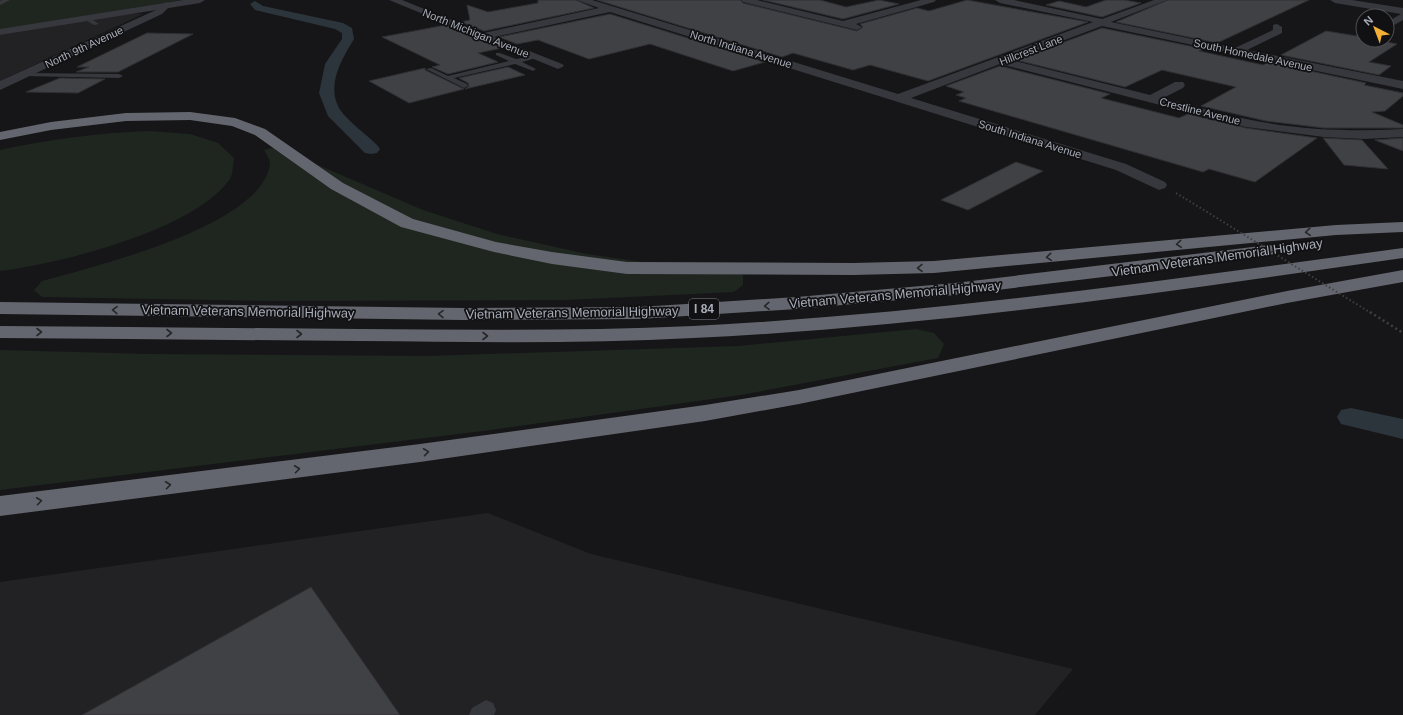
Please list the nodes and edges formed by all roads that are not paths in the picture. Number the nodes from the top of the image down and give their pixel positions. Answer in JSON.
{"nodes":[{"id":1,"x":7,"y":0,"type":"edge"},
{"id":2,"x":200,"y":0,"type":"edge"},
{"id":3,"x":394,"y":0,"type":"edge"},
{"id":4,"x":582,"y":0,"type":"edge"},
{"id":5,"x":746,"y":0,"type":"edge"},
{"id":6,"x":911,"y":0,"type":"edge"},
{"id":7,"x":1000,"y":0,"type":"edge"},
{"id":8,"x":1162,"y":0,"type":"edge"},
{"id":9,"x":1335,"y":0,"type":"edge"},
{"id":10,"x":1393,"y":0,"type":"edge"},
{"id":11,"x":927,"y":1,"type":"edge"},
{"id":12,"x":0,"y":3,"type":"edge"},
{"id":13,"x":166,"y":5,"type":"junction"},
{"id":14,"x":1380,"y":7,"type":"junction"},
{"id":15,"x":611,"y":9,"type":"junction"},
{"id":16,"x":1403,"y":11,"type":"edge"},
{"id":17,"x":86,"y":18,"type":"junction"},
{"id":18,"x":1102,"y":22,"type":"junction"},
{"id":19,"x":96,"y":24,"type":"dead end"},
{"id":20,"x":844,"y":24,"type":"junction"},
{"id":21,"x":1276,"y":26,"type":"dead end"},
{"id":22,"x":857,"y":27,"type":"dead end"},
{"id":23,"x":0,"y":32,"type":"edge"},
{"id":24,"x":483,"y":36,"type":"junction"},
{"id":25,"x":1237,"y":52,"type":"junction"},
{"id":26,"x":498,"y":54,"type":"dead end"},
{"id":27,"x":534,"y":57,"type":"junction"},
{"id":28,"x":1000,"y":61,"type":"junction"},
{"id":29,"x":515,"y":62,"type":"junction"},
{"id":30,"x":558,"y":66,"type":"dead end"},
{"id":31,"x":429,"y":69,"type":"dead end"},
{"id":32,"x":533,"y":69,"type":"dead end"},
{"id":33,"x":25,"y":74,"type":"junction"},
{"id":34,"x":119,"y":76,"type":"dead end"},
{"id":35,"x":447,"y":78,"type":"junction"},
{"id":36,"x":1180,"y":85,"type":"dead end"},
{"id":37,"x":0,"y":86,"type":"edge"},
{"id":38,"x":464,"y":86,"type":"dead end"},
{"id":39,"x":1403,"y":86,"type":"edge"},
{"id":40,"x":900,"y":98,"type":"junction"},
{"id":41,"x":1152,"y":99,"type":"junction"},
{"id":42,"x":1403,"y":133,"type":"edge"},
{"id":43,"x":0,"y":136,"type":"edge"},
{"id":44,"x":1158,"y":185,"type":"dead end"},
{"id":45,"x":1403,"y":226,"type":"edge"},
{"id":46,"x":1403,"y":231,"type":"edge"},
{"id":47,"x":1403,"y":253,"type":"edge"},
{"id":48,"x":1403,"y":276,"type":"edge"},
{"id":49,"x":0,"y":308,"type":"edge"},
{"id":50,"x":0,"y":332,"type":"edge"},
{"id":51,"x":0,"y":506,"type":"edge"}],
"edges":[{"from":1,"to":12,"type":"lane"},
{"from":2,"to":13,"type":"street"},
{"from":3,"to":24,"type":"street","name":"North Michigan Avenue"},
{"from":4,"to":15,"type":"street","name":"North Indiana Avenue"},
{"from":5,"to":20,"type":"street"},
{"from":6,"to":11,"type":"street"},
{"from":7,"to":18,"type":"street","name":"South Homedale Avenue"},
{"from":8,"to":18,"type":"street","name":"Hillcrest Lane"},
{"from":9,"to":14,"type":"street"},
{"from":10,"to":14,"type":"street"},
{"from":11,"to":20,"type":"street"},
{"from":13,"to":17,"type":"street"},
{"from":13,"to":33,"type":"street","name":"North 9th Avenue"},
{"from":14,"to":16,"type":"street"},
{"from":15,"to":24,"type":"street"},
{"from":15,"to":40,"type":"street","name":"North Indiana Avenue"},
{"from":17,"to":19,"type":"lane"},
{"from":17,"to":23,"type":"street"},
{"from":18,"to":25,"type":"street","name":"South Homedale Avenue"},
{"from":18,"to":28,"type":"street","name":"Hillcrest Lane"},
{"from":20,"to":22,"type":"street"},
{"from":21,"to":25,"type":"street"},
{"from":24,"to":27,"type":"street","name":"North Michigan Avenue"},
{"from":25,"to":39,"type":"street","name":"South Homedale Avenue"},
{"from":26,"to":29,"type":"lane"},
{"from":27,"to":29,"type":"lane"},
{"from":27,"to":30,"type":"street","name":"North Michigan Avenue"},
{"from":28,"to":40,"type":"street","name":"Hillcrest Lane"},
{"from":28,"to":41,"type":"street","name":"Crestline Avenue"},
{"from":29,"to":32,"type":"lane"},
{"from":29,"to":35,"type":"lane"},
{"from":31,"to":35,"type":"lane"},
{"from":33,"to":34,"type":"lane"},
{"from":33,"to":37,"type":"street","name":"North 9th Avenue"},
{"from":35,"to":38,"type":"lane"},
{"from":36,"to":41,"type":"street"},
{"from":40,"to":44,"type":"street","name":"South Indiana Avenue"},
{"from":41,"to":42,"type":"street","name":"Crestline Avenue"},
{"from":45,"to":43,"type":"highway","one_way":true},
{"from":46,"to":49,"type":"highway","name":"Vietnam Veterans Memorial Highway","number":"I 84","one_way":true},
{"from":50,"to":47,"type":"highway","name":"Vietnam Veterans Memorial Highway","number":"I 84","one_way":true},
{"from":51,"to":48,"type":"highway","one_way":true}]}
